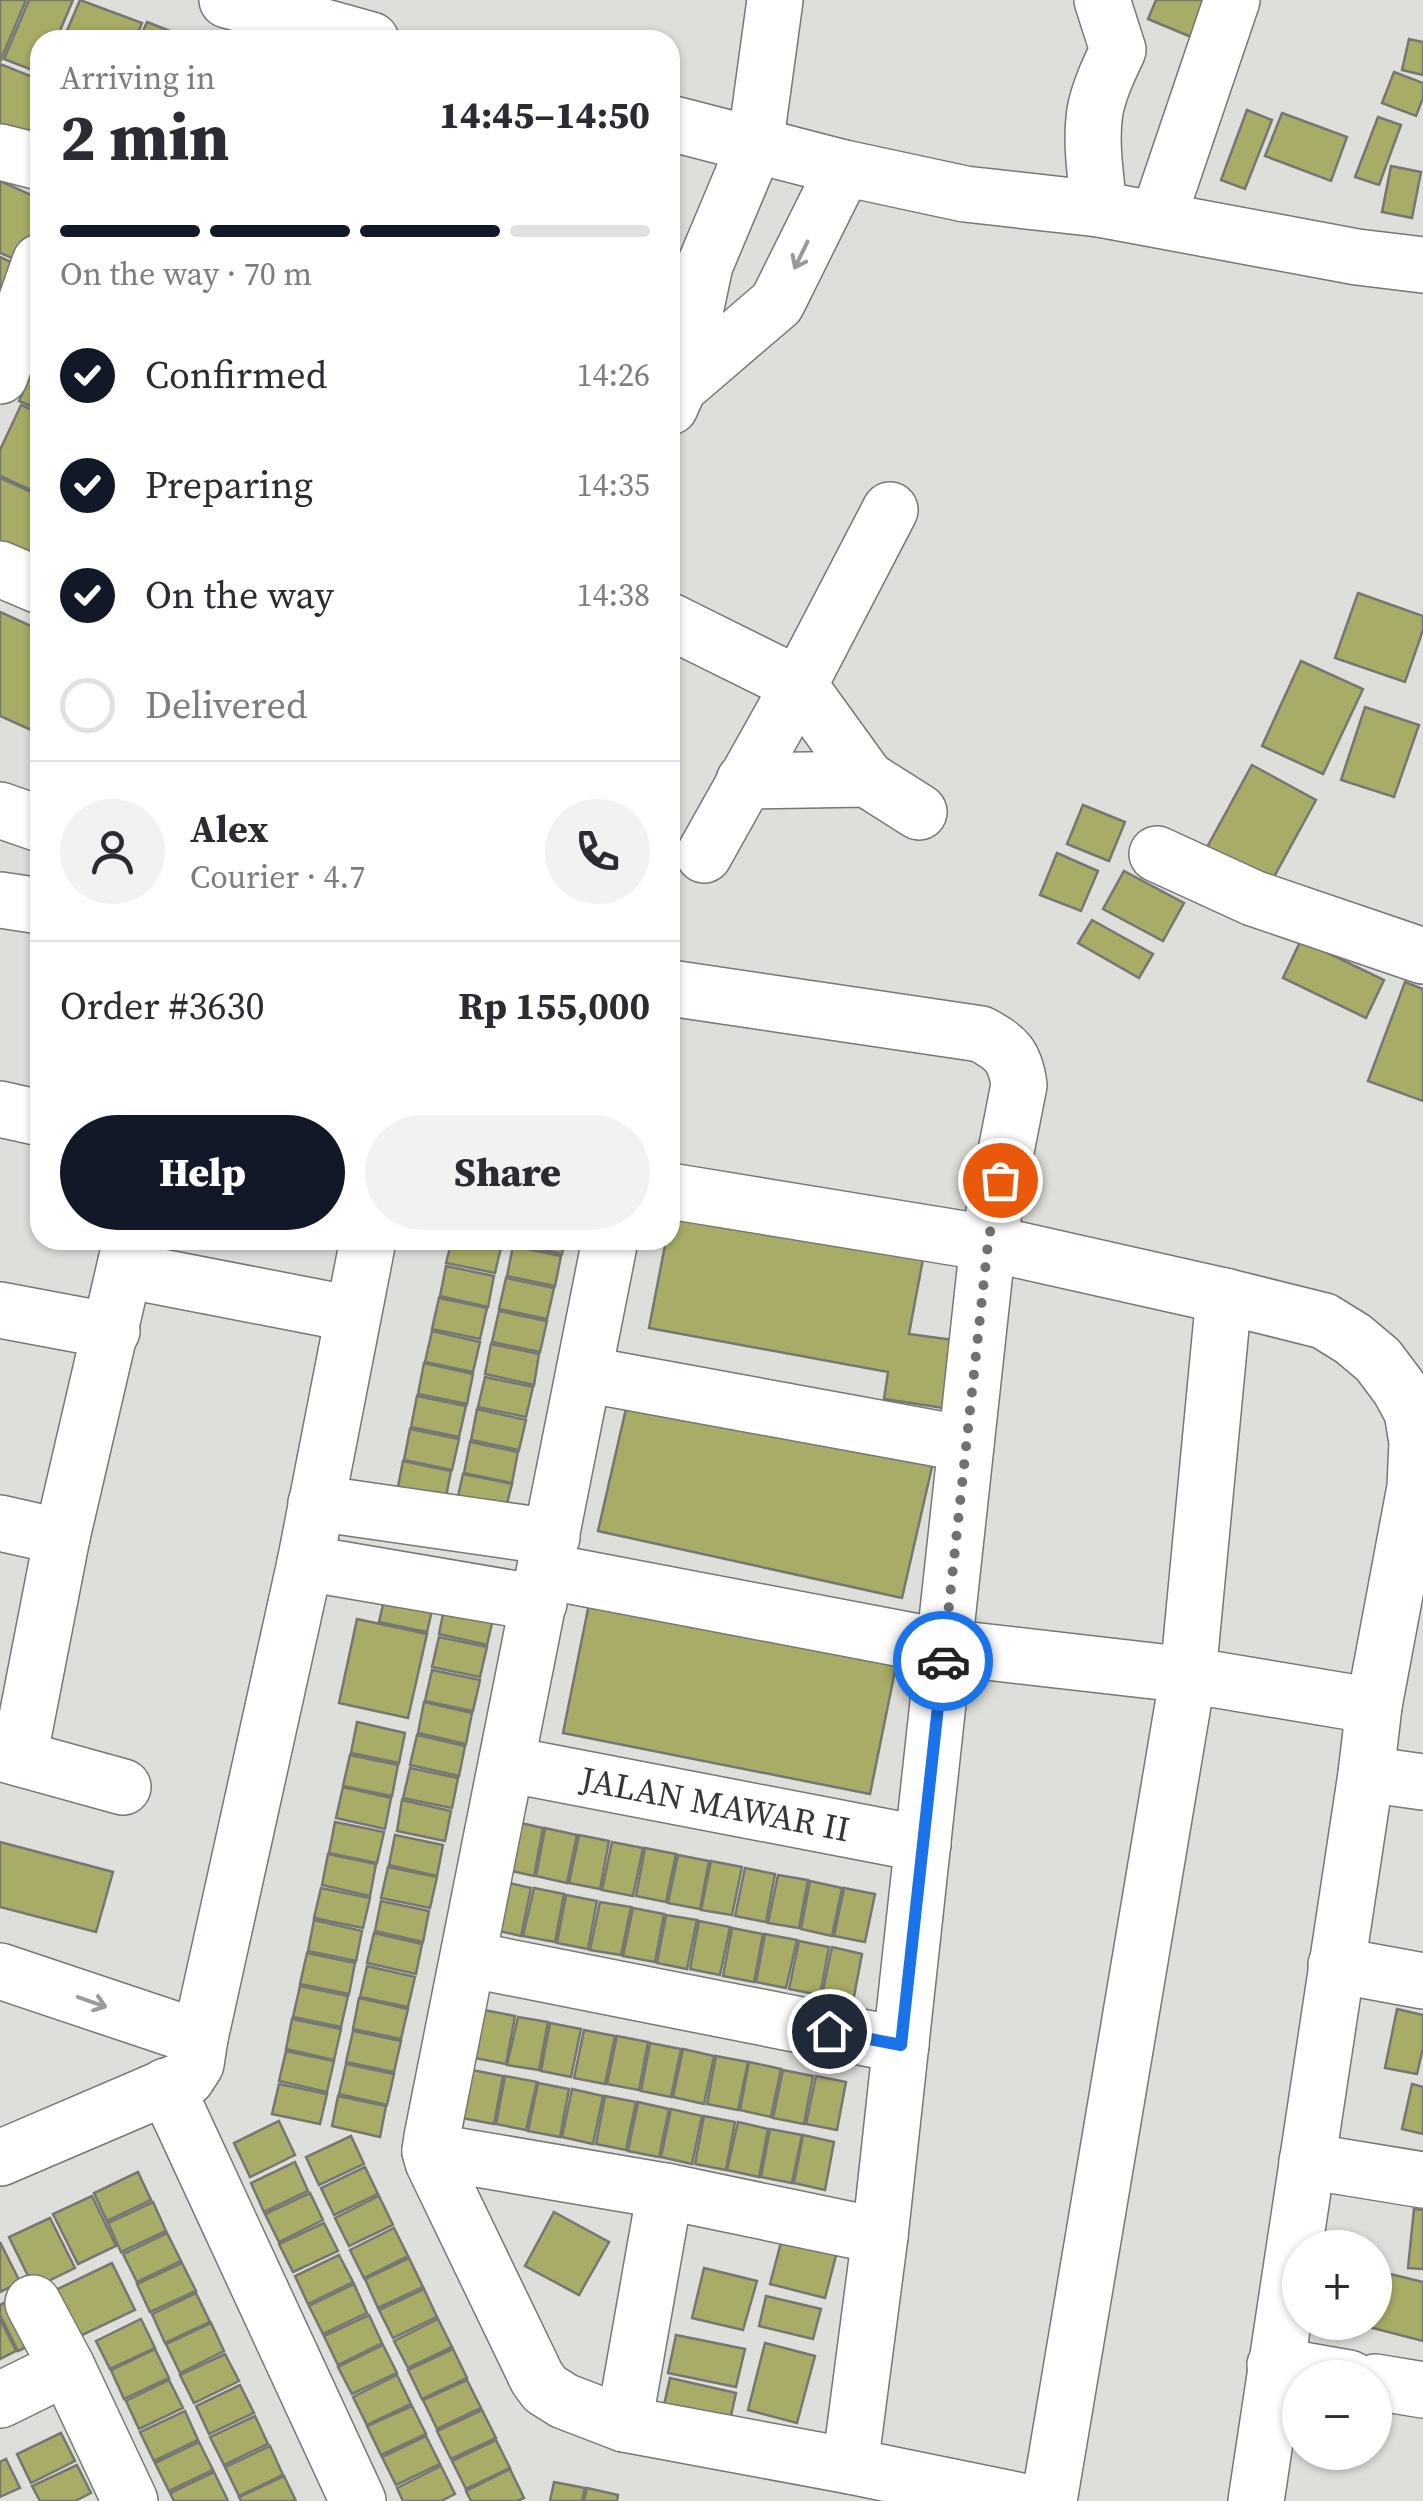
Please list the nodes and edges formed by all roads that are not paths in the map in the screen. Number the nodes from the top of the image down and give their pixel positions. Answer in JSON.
{"nodes":[{"id":1,"x":227,"y":0,"type":"edge"},
{"id":2,"x":775,"y":0,"type":"edge"},
{"id":3,"x":1102,"y":0,"type":"edge"},
{"id":4,"x":1232,"y":0,"type":"edge"},
{"id":5,"x":336,"y":30,"type":"edge"},
{"id":6,"x":680,"y":125,"type":"edge"},
{"id":7,"x":755,"y":146,"type":"junction"},
{"id":8,"x":0,"y":152,"type":"edge"},
{"id":9,"x":30,"y":160,"type":"edge"},
{"id":10,"x":844,"y":168,"type":"junction"},
{"id":11,"x":1099,"y":209,"type":"junction"},
{"id":12,"x":1158,"y":218,"type":"junction"},
{"id":13,"x":1423,"y":265,"type":"edge"},
{"id":14,"x":30,"y":290,"type":"edge"},
{"id":15,"x":680,"y":375,"type":"edge"},
{"id":16,"x":0,"y":376,"type":"edge"},
{"id":17,"x":680,"y":392,"type":"edge"},
{"id":18,"x":890,"y":510,"type":"dead end"},
{"id":19,"x":0,"y":569,"type":"edge"},
{"id":20,"x":30,"y":582,"type":"edge"},
{"id":21,"x":680,"y":626,"type":"edge"},
{"id":22,"x":799,"y":685,"type":"junction"},
{"id":23,"x":867,"y":779,"type":"junction"},
{"id":24,"x":744,"y":781,"type":"junction"},
{"id":25,"x":0,"y":810,"type":"edge"},
{"id":26,"x":919,"y":812,"type":"dead end"},
{"id":27,"x":30,"y":820,"type":"edge"},
{"id":28,"x":1157,"y":854,"type":"dead end"},
{"id":29,"x":704,"y":855,"type":"dead end"},
{"id":30,"x":0,"y":900,"type":"edge"},
{"id":31,"x":30,"y":904,"type":"edge"},
{"id":32,"x":1423,"y":956,"type":"edge"},
{"id":33,"x":680,"y":989,"type":"edge"},
{"id":34,"x":0,"y":1109,"type":"edge"},
{"id":35,"x":30,"y":1116,"type":"edge"},
{"id":36,"x":680,"y":1193,"type":"edge"},
{"id":37,"x":988,"y":1243,"type":"junction"},
{"id":38,"x":358,"y":1250,"type":"edge"},
{"id":39,"x":608,"y":1250,"type":"edge"},
{"id":40,"x":128,"y":1255,"type":"edge"},
{"id":41,"x":1224,"y":1296,"type":"junction"},
{"id":42,"x":0,"y":1310,"type":"edge"},
{"id":43,"x":352,"y":1314,"type":"junction"},
{"id":44,"x":112,"y":1332,"type":"junction"},
{"id":45,"x":584,"y":1374,"type":"junction"},
{"id":46,"x":966,"y":1444,"type":"junction"},
{"id":47,"x":316,"y":1503,"type":"junction"},
{"id":48,"x":0,"y":1523,"type":"edge"},
{"id":49,"x":62,"y":1538,"type":"junction"},
{"id":50,"x":305,"y":1563,"type":"junction"},
{"id":51,"x":545,"y":1570,"type":"junction"},
{"id":52,"x":1410,"y":1591,"type":"edge"},
{"id":53,"x":944,"y":1648,"type":"junction"},
{"id":54,"x":1188,"y":1675,"type":"junction"},
{"id":55,"x":1374,"y":1706,"type":"junction"},
{"id":56,"x":10,"y":1755,"type":"edge"},
{"id":57,"x":507,"y":1764,"type":"junction"},
{"id":58,"x":1366,"y":1774,"type":"junction"},
{"id":59,"x":1423,"y":1782,"type":"edge"},
{"id":60,"x":124,"y":1787,"type":"dead end"},
{"id":61,"x":923,"y":1844,"type":"junction"},
{"id":62,"x":468,"y":1959,"type":"junction"},
{"id":63,"x":1336,"y":1965,"type":"junction"},
{"id":64,"x":0,"y":1971,"type":"edge"},
{"id":65,"x":1423,"y":1982,"type":"edge"},
{"id":66,"x":200,"y":2038,"type":"junction"},
{"id":67,"x":901,"y":2045,"type":"junction"},
{"id":68,"x":166,"y":2086,"type":"junction"},
{"id":69,"x":430,"y":2150,"type":"junction"},
{"id":70,"x":0,"y":2158,"type":"edge"},
{"id":71,"x":1306,"y":2161,"type":"junction"},
{"id":72,"x":1423,"y":2180,"type":"edge"},
{"id":73,"x":666,"y":2191,"type":"junction"},
{"id":74,"x":880,"y":2236,"type":"junction"},
{"id":75,"x":33,"y":2304,"type":"dead end"},
{"id":76,"x":1275,"y":2365,"type":"junction"},
{"id":77,"x":1282,"y":2366,"type":"edge"},
{"id":78,"x":67,"y":2367,"type":"junction"},
{"id":79,"x":1392,"y":2385,"type":"edge"},
{"id":80,"x":1423,"y":2390,"type":"edge"},
{"id":81,"x":0,"y":2400,"type":"edge"},
{"id":82,"x":624,"y":2424,"type":"junction"},
{"id":83,"x":850,"y":2466,"type":"junction"},
{"id":84,"x":130,"y":2501,"type":"edge"},
{"id":85,"x":358,"y":2501,"type":"edge"},
{"id":86,"x":1021,"y":2501,"type":"edge"},
{"id":87,"x":1049,"y":2501,"type":"edge"},
{"id":88,"x":1256,"y":2501,"type":"edge"}],
"edges":[{"from":1,"to":5,"type":"street"},
{"from":2,"to":7,"type":"street"},
{"from":3,"to":11,"type":"street"},
{"from":4,"to":12,"type":"street"},
{"from":6,"to":7,"type":"street"},
{"from":7,"to":10,"type":"street"},
{"from":7,"to":15,"type":"street"},
{"from":8,"to":9,"type":"street"},
{"from":10,"to":11,"type":"street"},
{"from":10,"to":17,"type":"street","one_way":true},
{"from":11,"to":12,"type":"street"},
{"from":12,"to":13,"type":"street"},
{"from":14,"to":16,"type":"street"},
{"from":18,"to":22,"type":"street"},
{"from":19,"to":20,"type":"street"},
{"from":21,"to":22,"type":"street"},
{"from":22,"to":23,"type":"street"},
{"from":22,"to":24,"type":"street"},
{"from":23,"to":24,"type":"street"},
{"from":23,"to":26,"type":"street"},
{"from":24,"to":29,"type":"street"},
{"from":25,"to":27,"type":"street"},
{"from":28,"to":32,"type":"street"},
{"from":30,"to":31,"type":"street"},
{"from":33,"to":37,"type":"street"},
{"from":34,"to":35,"type":"street"},
{"from":36,"to":37,"type":"street"},
{"from":37,"to":41,"type":"street"},
{"from":37,"to":46,"type":"street"},
{"from":38,"to":43,"type":"street"},
{"from":39,"to":45,"type":"street"},
{"from":40,"to":43,"type":"street"},
{"from":40,"to":44,"type":"street"},
{"from":41,"to":52,"type":"street"},
{"from":41,"to":54,"type":"street"},
{"from":42,"to":44,"type":"street"},
{"from":43,"to":47,"type":"street"},
{"from":44,"to":49,"type":"street"},
{"from":45,"to":46,"type":"street"},
{"from":45,"to":51,"type":"street"},
{"from":46,"to":53,"type":"street"},
{"from":47,"to":50,"type":"street"},
{"from":47,"to":51,"type":"street"},
{"from":48,"to":49,"type":"street"},
{"from":49,"to":56,"type":"street"},
{"from":50,"to":51,"type":"street"},
{"from":50,"to":66,"type":"street"},
{"from":51,"to":53,"type":"street"},
{"from":51,"to":57,"type":"street"},
{"from":52,"to":55,"type":"street"},
{"from":53,"to":54,"type":"street"},
{"from":53,"to":61,"type":"street"},
{"from":54,"to":55,"type":"street"},
{"from":54,"to":87,"type":"street"},
{"from":55,"to":58,"type":"street"},
{"from":56,"to":60,"type":"street"},
{"from":57,"to":61,"type":"street","name":"JALAN MAWAR II"},
{"from":57,"to":62,"type":"street"},
{"from":58,"to":59,"type":"street"},
{"from":58,"to":63,"type":"street"},
{"from":61,"to":67,"type":"street"},
{"from":62,"to":67,"type":"street"},
{"from":62,"to":69,"type":"street"},
{"from":63,"to":65,"type":"street"},
{"from":63,"to":71,"type":"street"},
{"from":64,"to":66,"type":"street","one_way":true},
{"from":66,"to":68,"type":"street"},
{"from":67,"to":74,"type":"street"},
{"from":68,"to":70,"type":"street"},
{"from":68,"to":85,"type":"street"},
{"from":69,"to":73,"type":"street"},
{"from":69,"to":82,"type":"street"},
{"from":71,"to":72,"type":"street"},
{"from":71,"to":76,"type":"street"},
{"from":73,"to":74,"type":"street"},
{"from":73,"to":82,"type":"street"},
{"from":74,"to":83,"type":"street"},
{"from":75,"to":78,"type":"street"},
{"from":76,"to":77,"type":"street"},
{"from":76,"to":88,"type":"street"},
{"from":78,"to":81,"type":"street"},
{"from":78,"to":84,"type":"street"},
{"from":79,"to":80,"type":"street"},
{"from":82,"to":83,"type":"street"},
{"from":83,"to":86,"type":"street"}]}
